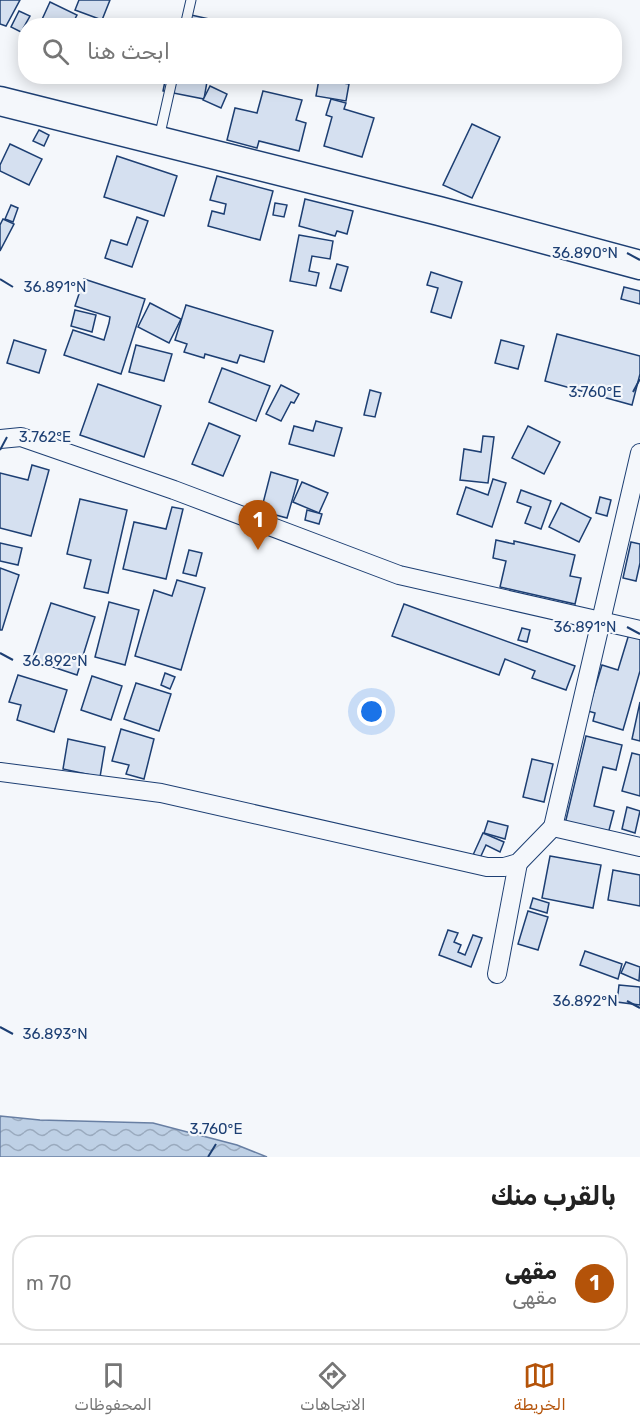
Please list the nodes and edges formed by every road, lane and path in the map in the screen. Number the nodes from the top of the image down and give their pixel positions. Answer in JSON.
{"nodes":[{"id":1,"x":191,"y":0,"type":"edge"},
{"id":2,"x":187,"y":18,"type":"edge"},
{"id":3,"x":171,"y":84,"type":"edge"},
{"id":4,"x":0,"y":101,"type":"edge"},
{"id":5,"x":159,"y":141,"type":"junction"},
{"id":6,"x":640,"y":265,"type":"edge"},
{"id":7,"x":0,"y":439,"type":"edge"},
{"id":8,"x":640,"y":453,"type":"edge"},
{"id":9,"x":600,"y":619,"type":"junction"},
{"id":10,"x":640,"y":630,"type":"edge"},
{"id":11,"x":0,"y":772,"type":"edge"},
{"id":12,"x":553,"y":827,"type":"junction"},
{"id":13,"x":640,"y":847,"type":"edge"},
{"id":14,"x":518,"y":863,"type":"junction"},
{"id":15,"x":497,"y":974,"type":"dead end"}],
"edges":[{"from":1,"to":2,"type":"lane"},
{"from":3,"to":5,"type":"lane"},
{"from":4,"to":5,"type":"main road"},
{"from":5,"to":6,"type":"main road"},
{"from":7,"to":9,"type":"street"},
{"from":8,"to":9,"type":"street"},
{"from":9,"to":10,"type":"street"},
{"from":9,"to":12,"type":"street"},
{"from":11,"to":14,"type":"street"},
{"from":12,"to":13,"type":"street"},
{"from":12,"to":14,"type":"street"},
{"from":14,"to":15,"type":"street"}]}
